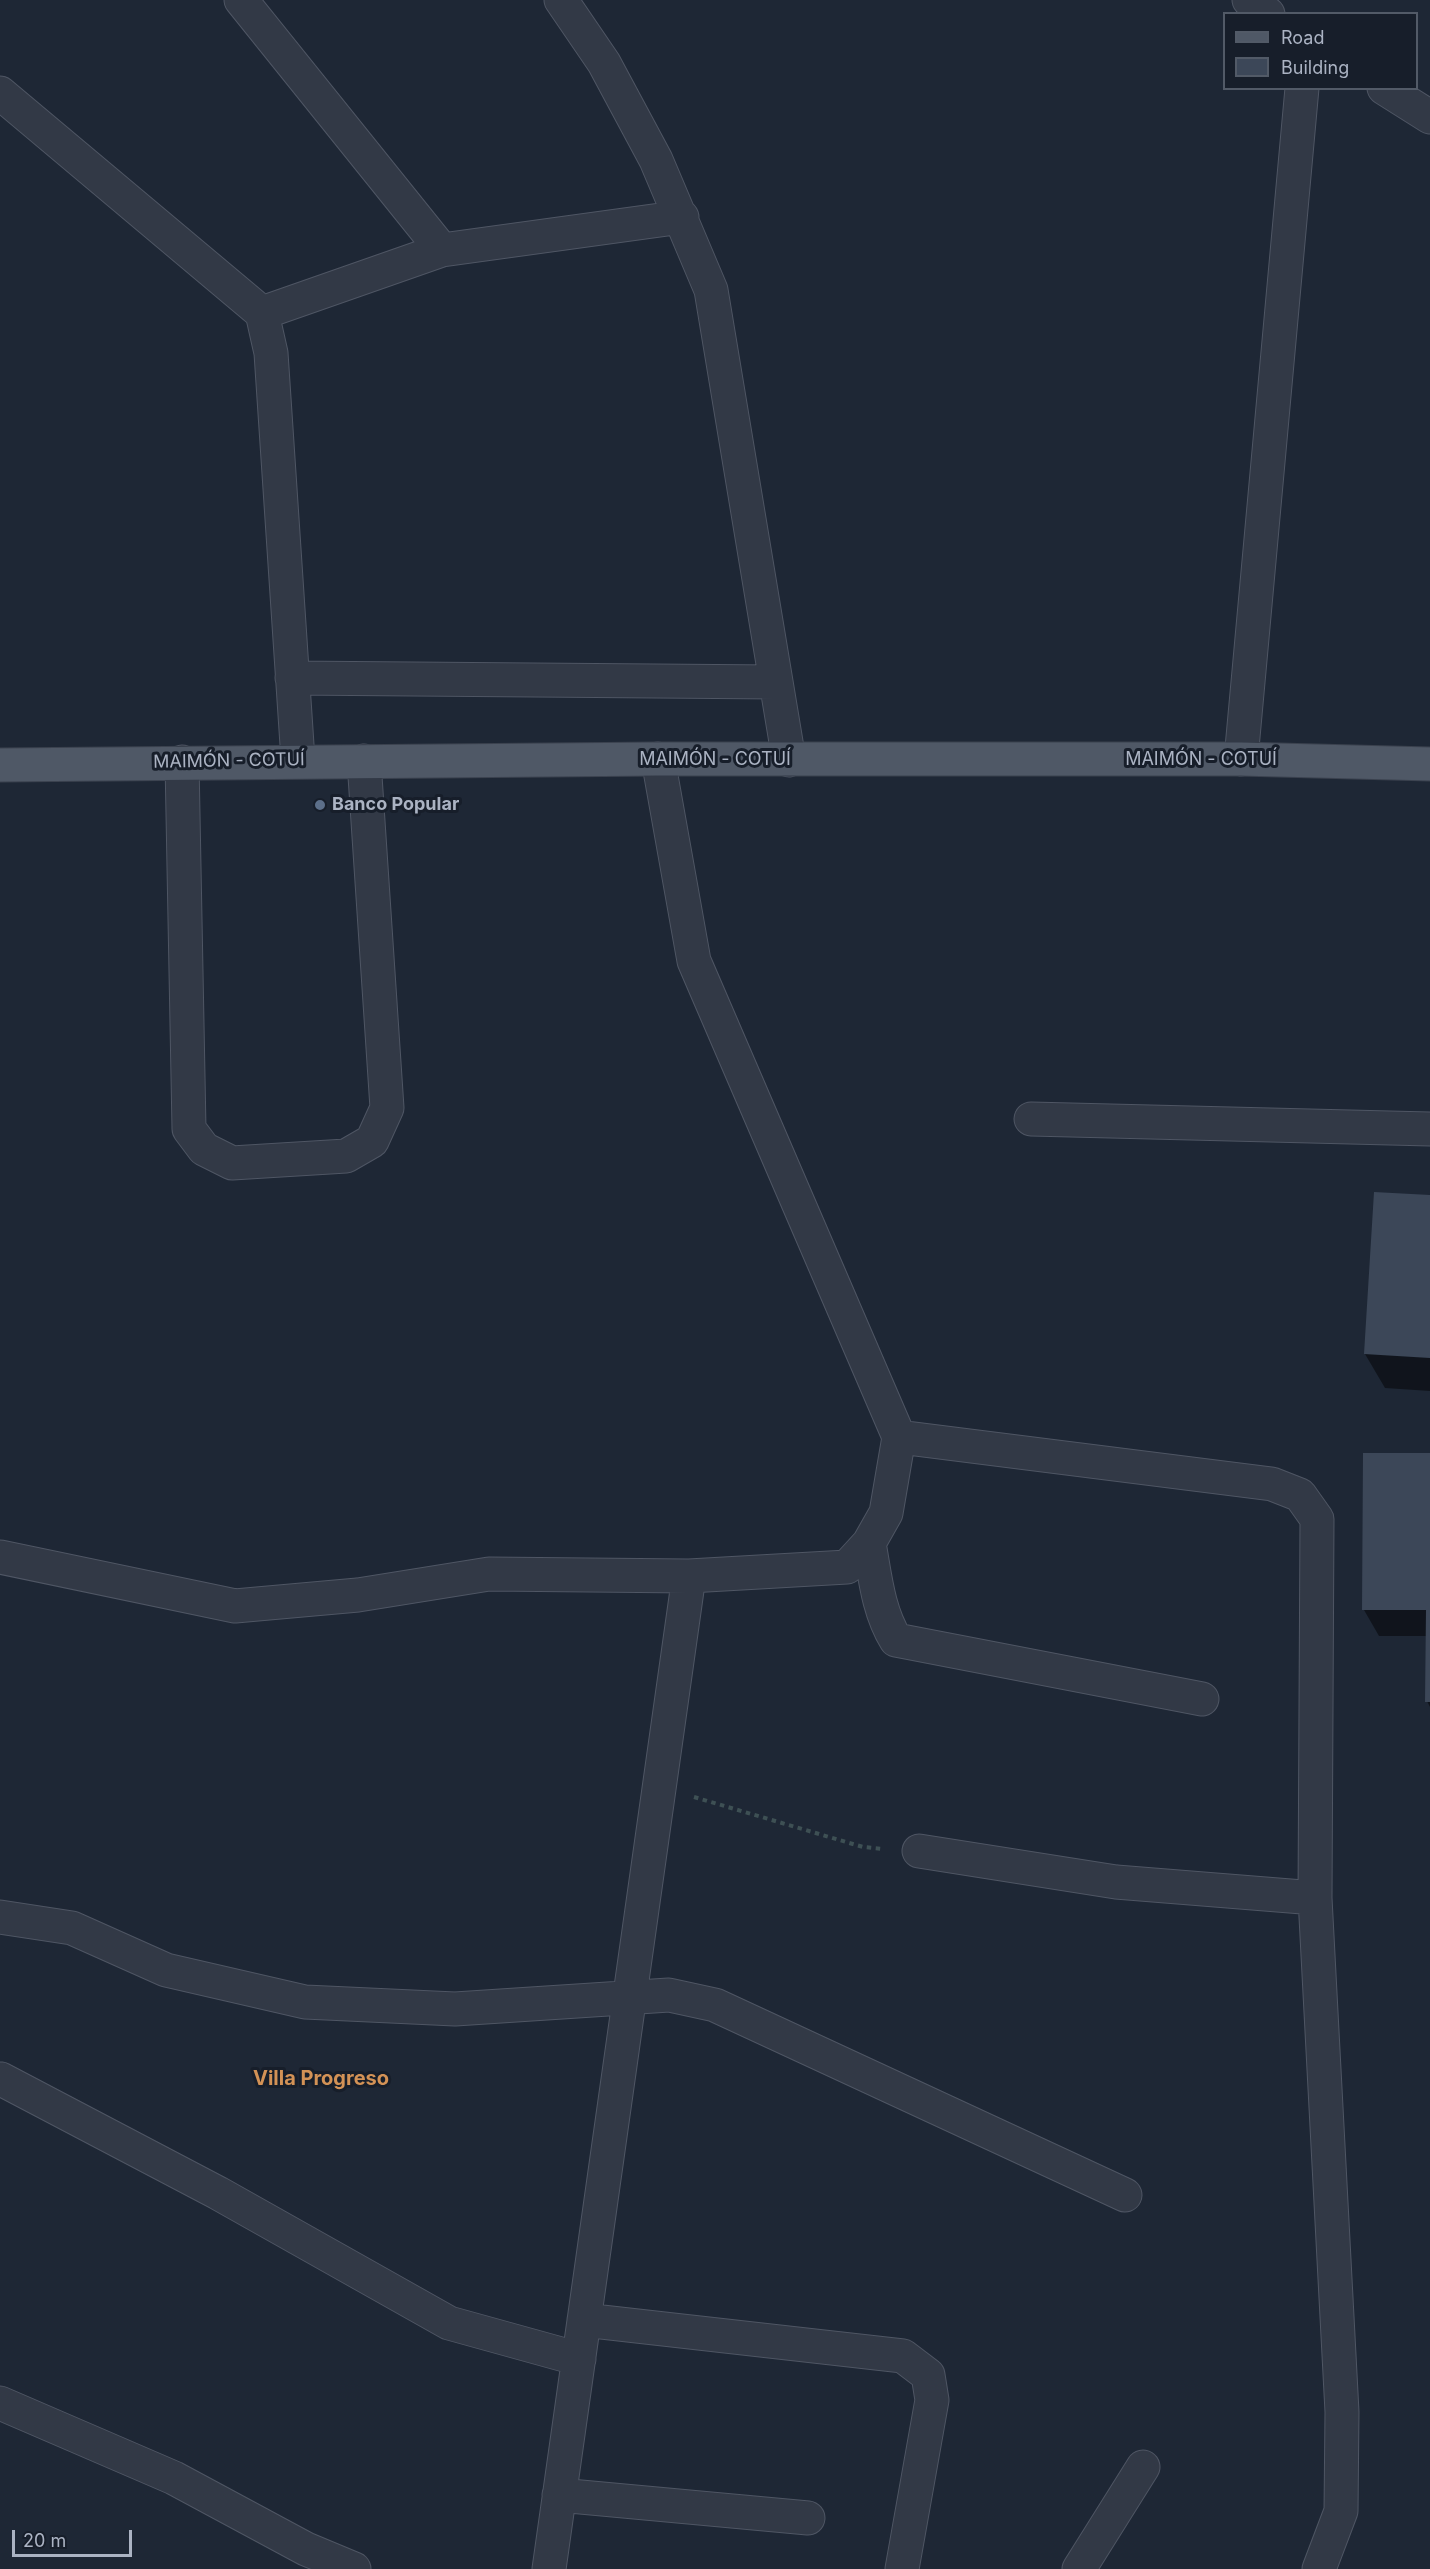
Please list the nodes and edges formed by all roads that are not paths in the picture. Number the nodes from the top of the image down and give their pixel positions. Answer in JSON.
{"nodes":[{"id":1,"x":242,"y":0,"type":"edge"},
{"id":2,"x":561,"y":0,"type":"edge"},
{"id":3,"x":1249,"y":0,"type":"edge"},
{"id":4,"x":1265,"y":12,"type":"edge"},
{"id":5,"x":1302,"y":90,"type":"edge"},
{"id":6,"x":1387,"y":90,"type":"edge"},
{"id":7,"x":0,"y":93,"type":"edge"},
{"id":8,"x":1430,"y":117,"type":"edge"},
{"id":9,"x":682,"y":218,"type":"junction"},
{"id":10,"x":442,"y":250,"type":"junction"},
{"id":11,"x":262,"y":313,"type":"junction"},
{"id":12,"x":292,"y":678,"type":"junction"},
{"id":13,"x":776,"y":682,"type":"junction"},
{"id":14,"x":658,"y":759,"type":"junction"},
{"id":15,"x":1241,"y":759,"type":"junction"},
{"id":16,"x":298,"y":760,"type":"junction"},
{"id":17,"x":789,"y":760,"type":"junction"},
{"id":18,"x":364,"y":761,"type":"junction"},
{"id":19,"x":182,"y":762,"type":"junction"},
{"id":20,"x":1430,"y":764,"type":"edge"},
{"id":21,"x":0,"y":765,"type":"edge"},
{"id":22,"x":1031,"y":1119,"type":"dead end"},
{"id":23,"x":1430,"y":1129,"type":"edge"},
{"id":24,"x":899,"y":1437,"type":"junction"},
{"id":25,"x":869,"y":1543,"type":"junction"},
{"id":26,"x":0,"y":1557,"type":"edge"},
{"id":27,"x":689,"y":1576,"type":"junction"},
{"id":28,"x":1202,"y":1699,"type":"dead end"},
{"id":29,"x":919,"y":1851,"type":"road end"},
{"id":30,"x":1315,"y":1898,"type":"junction"},
{"id":31,"x":0,"y":1917,"type":"edge"},
{"id":32,"x":630,"y":1996,"type":"junction"},
{"id":33,"x":0,"y":2079,"type":"edge"},
{"id":34,"x":1125,"y":2195,"type":"dead end"},
{"id":35,"x":584,"y":2320,"type":"junction"},
{"id":36,"x":579,"y":2359,"type":"junction"},
{"id":37,"x":0,"y":2403,"type":"edge"},
{"id":38,"x":1143,"y":2467,"type":"dead end"},
{"id":39,"x":559,"y":2495,"type":"junction"},
{"id":40,"x":808,"y":2518,"type":"dead end"},
{"id":41,"x":354,"y":2569,"type":"edge"},
{"id":42,"x":549,"y":2569,"type":"edge"},
{"id":43,"x":902,"y":2569,"type":"edge"},
{"id":44,"x":1079,"y":2569,"type":"edge"},
{"id":45,"x":1319,"y":2569,"type":"edge"}],
"edges":[{"from":1,"to":10,"type":"street"},
{"from":2,"to":9,"type":"street"},
{"from":3,"to":4,"type":"street"},
{"from":5,"to":15,"type":"street"},
{"from":6,"to":8,"type":"street"},
{"from":7,"to":11,"type":"street"},
{"from":9,"to":10,"type":"street"},
{"from":9,"to":13,"type":"street"},
{"from":10,"to":11,"type":"street"},
{"from":11,"to":12,"type":"street"},
{"from":12,"to":13,"type":"street"},
{"from":12,"to":16,"type":"street"},
{"from":13,"to":17,"type":"street"},
{"from":14,"to":17,"type":"main road","name":"MAIMÓN - COTUÍ"},
{"from":14,"to":18,"type":"main road","name":"MAIMÓN - COTUÍ"},
{"from":14,"to":24,"type":"street"},
{"from":15,"to":17,"type":"main road","name":"MAIMÓN - COTUÍ"},
{"from":15,"to":20,"type":"main road","name":"MAIMÓN - COTUÍ"},
{"from":16,"to":18,"type":"main road","name":"MAIMÓN - COTUÍ"},
{"from":16,"to":19,"type":"main road","name":"MAIMÓN - COTUÍ"},
{"from":18,"to":19,"type":"street"},
{"from":19,"to":21,"type":"main road","name":"MAIMÓN - COTUÍ"},
{"from":22,"to":23,"type":"street"},
{"from":24,"to":25,"type":"street"},
{"from":24,"to":30,"type":"street"},
{"from":25,"to":27,"type":"street"},
{"from":25,"to":28,"type":"street"},
{"from":26,"to":27,"type":"street"},
{"from":27,"to":32,"type":"street"},
{"from":29,"to":30,"type":"street"},
{"from":30,"to":45,"type":"street"},
{"from":31,"to":32,"type":"street"},
{"from":32,"to":34,"type":"street"},
{"from":32,"to":35,"type":"street"},
{"from":33,"to":36,"type":"street"},
{"from":35,"to":36,"type":"street"},
{"from":35,"to":43,"type":"street"},
{"from":36,"to":39,"type":"street"},
{"from":37,"to":41,"type":"street"},
{"from":38,"to":44,"type":"street"},
{"from":39,"to":40,"type":"street"},
{"from":39,"to":42,"type":"street"}]}
